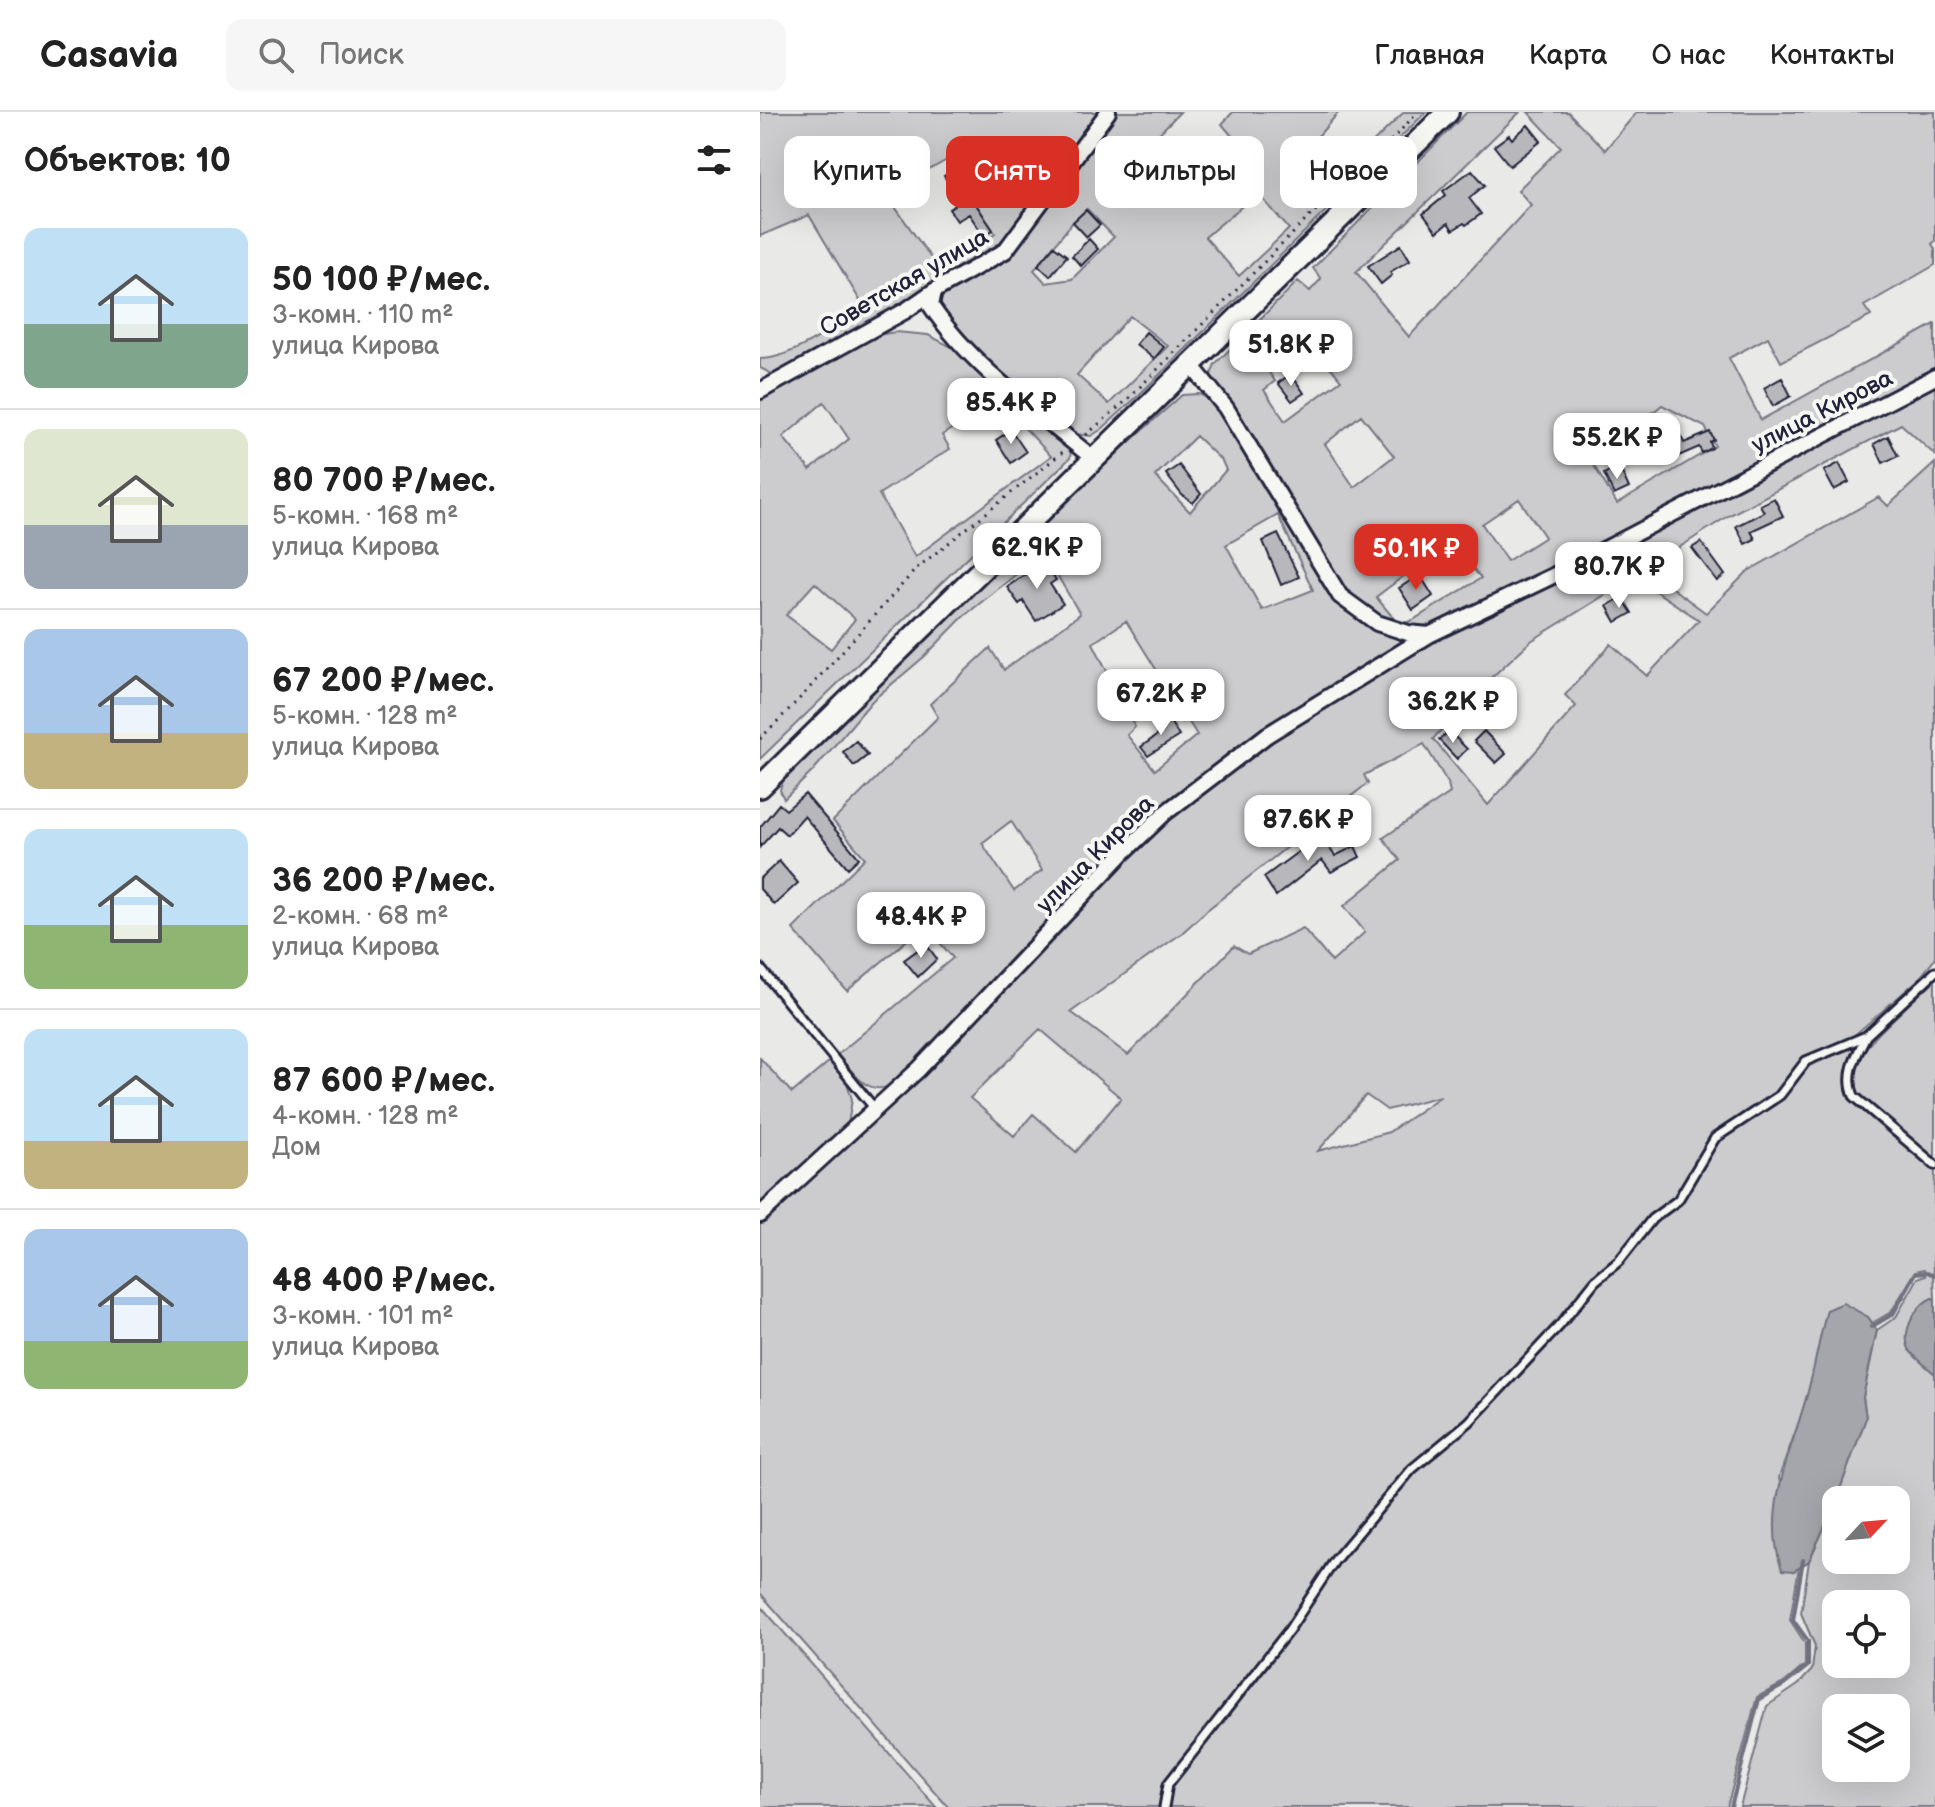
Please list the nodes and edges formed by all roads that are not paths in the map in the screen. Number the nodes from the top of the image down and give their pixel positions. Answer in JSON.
{"nodes":[{"id":1,"x":1108,"y":112,"type":"edge"},
{"id":2,"x":1448,"y":112,"type":"edge"},
{"id":3,"x":934,"y":291,"type":"junction"},
{"id":4,"x":1191,"y":365,"type":"junction"},
{"id":5,"x":1935,"y":377,"type":"edge"},
{"id":6,"x":760,"y":391,"type":"edge"},
{"id":7,"x":1094,"y":459,"type":"junction"},
{"id":8,"x":1429,"y":635,"type":"junction"},
{"id":9,"x":760,"y":787,"type":"edge"},
{"id":10,"x":760,"y":968,"type":"edge"},
{"id":11,"x":1935,"y":972,"type":"edge"},
{"id":12,"x":1866,"y":1036,"type":"junction"},
{"id":13,"x":875,"y":1109,"type":"junction"},
{"id":14,"x":1935,"y":1165,"type":"edge"},
{"id":15,"x":760,"y":1215,"type":"edge"},
{"id":16,"x":1164,"y":1807,"type":"edge"}],
"edges":[{"from":1,"to":3,"type":"street","name":"Советская улица"},
{"from":2,"to":4,"type":"main road"},
{"from":3,"to":6,"type":"street","name":"Советская улица"},
{"from":3,"to":7,"type":"street"},
{"from":4,"to":7,"type":"main road"},
{"from":4,"to":8,"type":"street"},
{"from":5,"to":8,"type":"street","name":"улица Кирова"},
{"from":7,"to":9,"type":"main road"},
{"from":8,"to":13,"type":"street","name":"улица Кирова"},
{"from":10,"to":13,"type":"lane"},
{"from":11,"to":12,"type":"lane"},
{"from":12,"to":14,"type":"lane"},
{"from":12,"to":16,"type":"lane"},
{"from":13,"to":15,"type":"street","name":"улица Кирова"}]}
